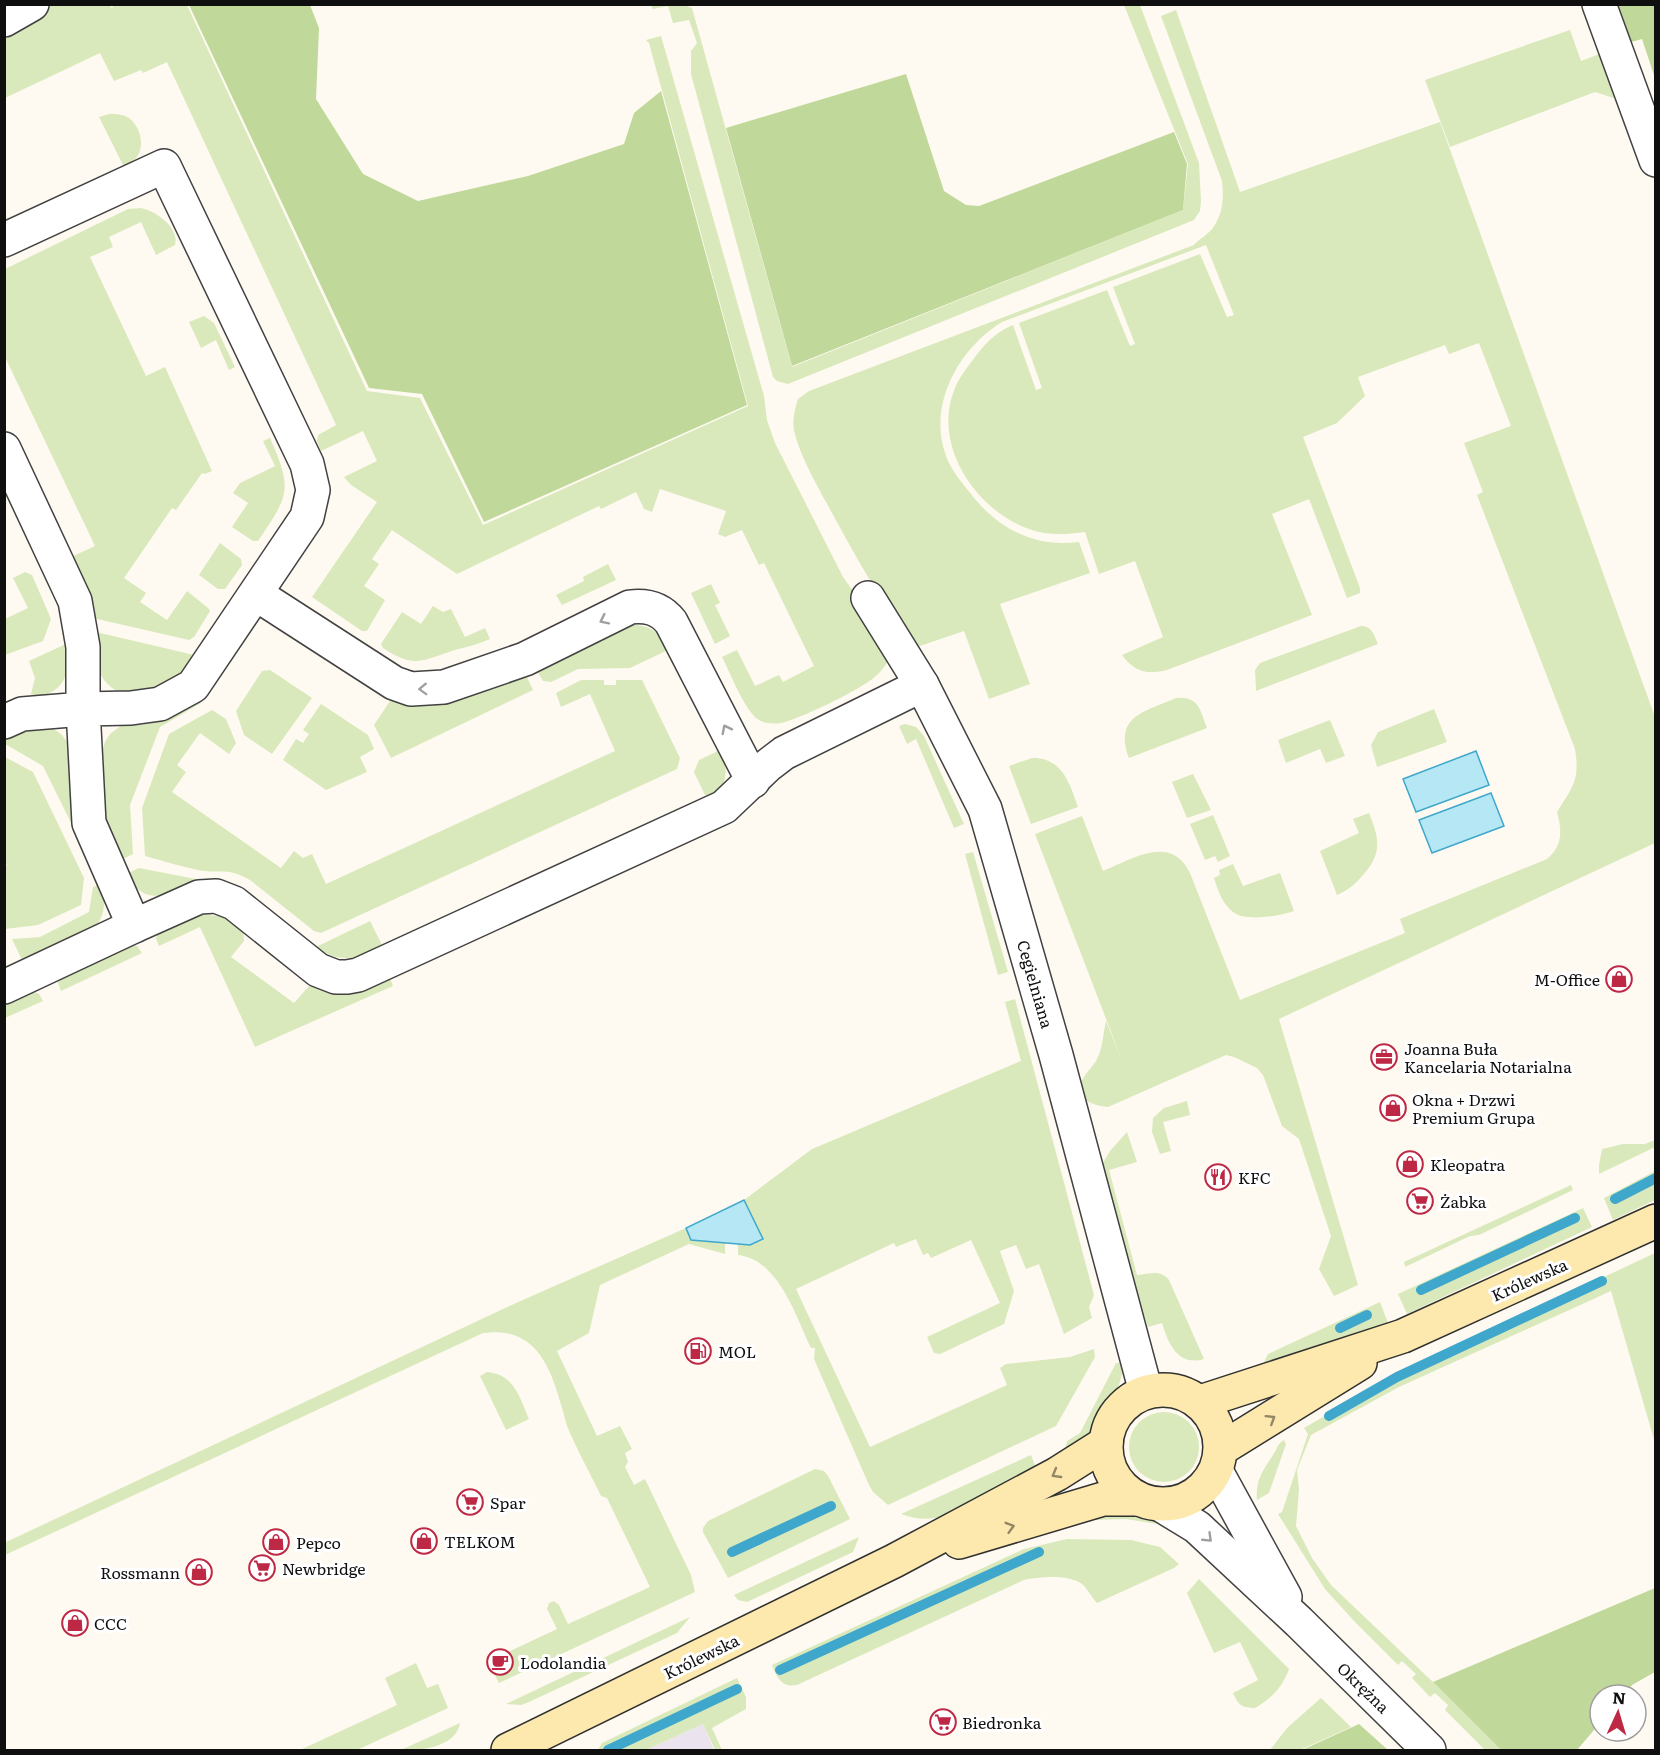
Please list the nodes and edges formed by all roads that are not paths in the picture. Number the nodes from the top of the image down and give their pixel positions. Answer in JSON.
{"nodes":[{"id":1,"x":32,"y":4,"type":"edge"},
{"id":2,"x":1599,"y":4,"type":"edge"},
{"id":3,"x":4,"y":20,"type":"edge"},
{"id":4,"x":1656,"y":160,"type":"edge"},
{"id":5,"x":4,"y":240,"type":"edge"},
{"id":6,"x":4,"y":449,"type":"edge"},
{"id":7,"x":256,"y":594,"type":"junction"},
{"id":8,"x":868,"y":598,"type":"dead end"},
{"id":9,"x":922,"y":685,"type":"junction"},
{"id":10,"x":84,"y":709,"type":"junction"},
{"id":11,"x":4,"y":722,"type":"edge"},
{"id":12,"x":753,"y":780,"type":"junction"},
{"id":13,"x":134,"y":926,"type":"junction"},
{"id":14,"x":4,"y":987,"type":"edge"},
{"id":15,"x":1656,"y":1221,"type":"edge"},
{"id":16,"x":1403,"y":1336,"type":"junction"},
{"id":17,"x":1146,"y":1392,"type":"junction"},
{"id":18,"x":1200,"y":1402,"type":"junction"},
{"id":19,"x":1106,"y":1443,"type":"junction"},
{"id":20,"x":1219,"y":1460,"type":"junction"},
{"id":21,"x":1150,"y":1502,"type":"junction"},
{"id":22,"x":894,"y":1561,"type":"junction"},
{"id":23,"x":1299,"y":1622,"type":"junction"},
{"id":24,"x":508,"y":1750,"type":"edge"},
{"id":25,"x":1429,"y":1750,"type":"edge"}],
"edges":[{"from":1,"to":3,"type":"street"},
{"from":2,"to":4,"type":"street"},
{"from":5,"to":7,"type":"street"},
{"from":6,"to":10,"type":"street"},
{"from":7,"to":10,"type":"street"},
{"from":12,"to":7,"type":"street","one_way":true},
{"from":8,"to":9,"type":"street","name":"Cegielniana"},
{"from":9,"to":12,"type":"street"},
{"from":9,"to":17,"type":"street","name":"Cegielniana"},
{"from":10,"to":11,"type":"street"},
{"from":10,"to":13,"type":"street"},
{"from":12,"to":13,"type":"street"},
{"from":13,"to":14,"type":"street"},
{"from":15,"to":16,"type":"main road","name":"Królewska"},
{"from":16,"to":18,"type":"main road","name":"Królewska"},
{"from":20,"to":16,"type":"main road","name":"Królewska","one_way":true},
{"from":17,"to":18,"type":"main road"},
{"from":17,"to":19,"type":"main road"},
{"from":18,"to":20,"type":"main road"},
{"from":19,"to":21,"type":"main road"},
{"from":19,"to":22,"type":"main road","name":"Królewska","one_way":true},
{"from":20,"to":21,"type":"main road"},
{"from":20,"to":23,"type":"street","name":"Okrężna"},
{"from":22,"to":21,"type":"main road","name":"Królewska","one_way":true},
{"from":21,"to":23,"type":"street","name":"Okrężna","one_way":true},
{"from":22,"to":24,"type":"main road","name":"Królewska"},
{"from":23,"to":25,"type":"street","name":"Okrężna"}]}
